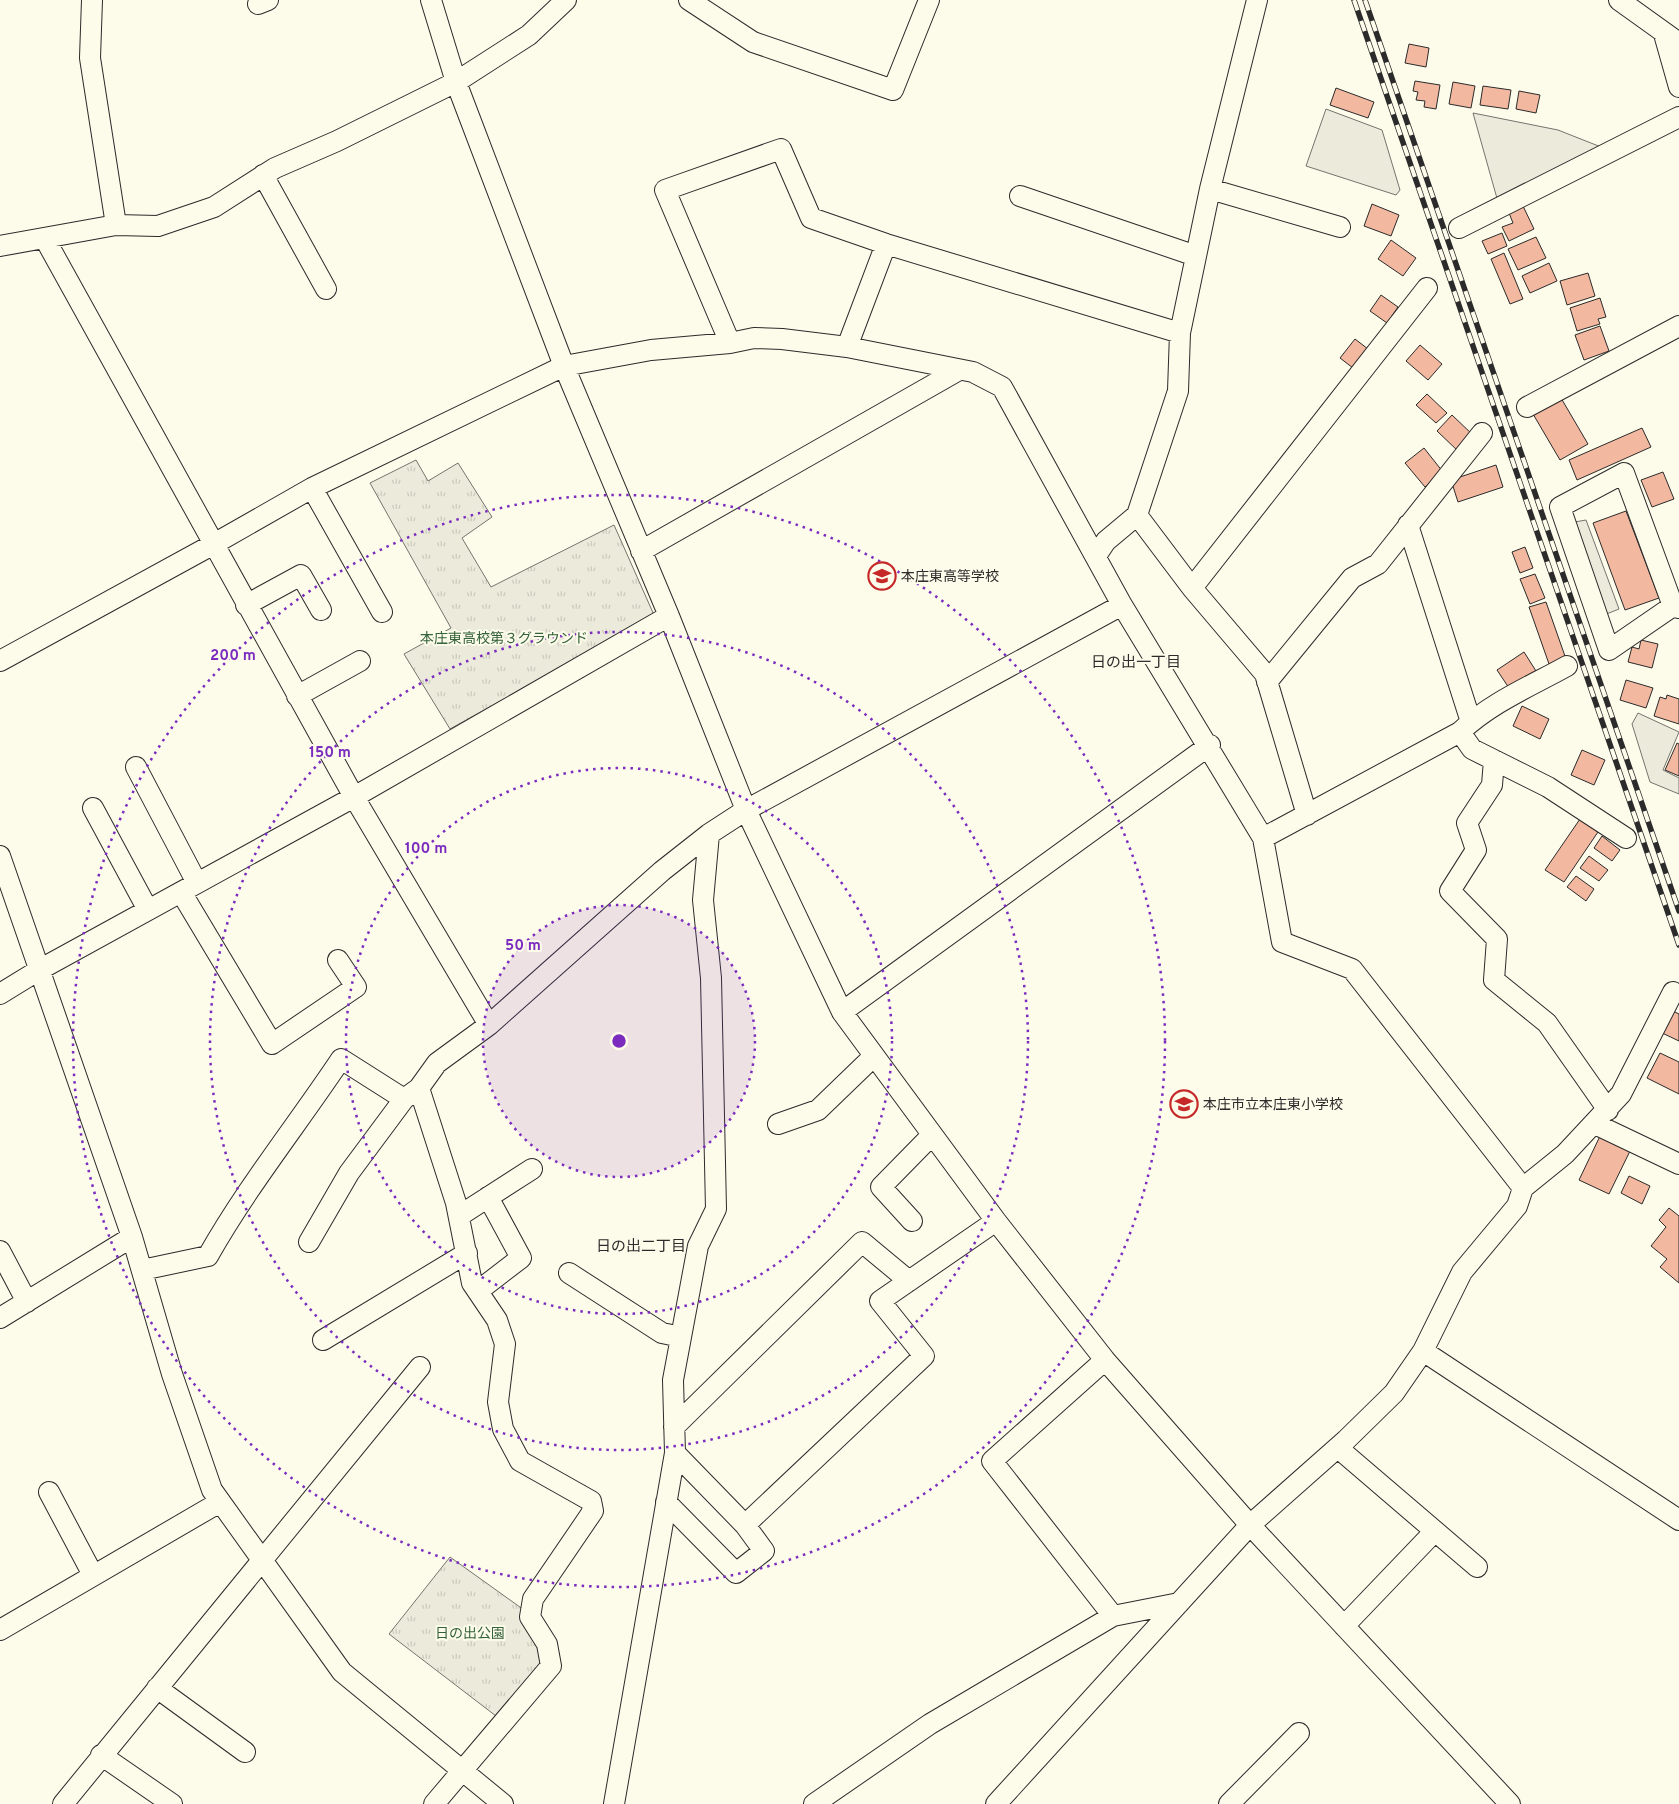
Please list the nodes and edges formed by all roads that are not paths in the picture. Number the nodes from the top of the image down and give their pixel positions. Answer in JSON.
{"nodes":[{"id":1,"x":92,"y":0,"type":"edge"},
{"id":2,"x":431,"y":0,"type":"edge"},
{"id":3,"x":566,"y":0,"type":"edge"},
{"id":4,"x":689,"y":0,"type":"edge"},
{"id":5,"x":930,"y":0,"type":"edge"},
{"id":6,"x":1257,"y":0,"type":"edge"},
{"id":7,"x":1619,"y":0,"type":"edge"},
{"id":8,"x":1671,"y":39,"type":"edge"},
{"id":9,"x":456,"y":82,"type":"junction"},
{"id":10,"x":1679,"y":87,"type":"edge"},
{"id":11,"x":1679,"y":117,"type":"edge"},
{"id":12,"x":263,"y":175,"type":"junction"},
{"id":13,"x":1210,"y":189,"type":"junction"},
{"id":14,"x":1020,"y":196,"type":"dead end"},
{"id":15,"x":116,"y":225,"type":"junction"},
{"id":16,"x":1340,"y":227,"type":"dead end"},
{"id":17,"x":1459,"y":228,"type":"dead end"},
{"id":18,"x":45,"y":239,"type":"junction"},
{"id":19,"x":886,"y":244,"type":"junction"},
{"id":20,"x":0,"y":246,"type":"edge"},
{"id":21,"x":1196,"y":256,"type":"junction"},
{"id":22,"x":1427,"y":288,"type":"dead end"},
{"id":23,"x":326,"y":289,"type":"dead end"},
{"id":24,"x":1679,"y":326,"type":"edge"},
{"id":25,"x":1180,"y":333,"type":"junction"},
{"id":26,"x":730,"y":343,"type":"junction"},
{"id":27,"x":847,"y":347,"type":"junction"},
{"id":28,"x":564,"y":366,"type":"junction"},
{"id":29,"x":959,"y":370,"type":"junction"},
{"id":30,"x":1527,"y":407,"type":"dead end"},
{"id":31,"x":1482,"y":433,"type":"dead end"},
{"id":32,"x":312,"y":488,"type":"junction"},
{"id":33,"x":1137,"y":516,"type":"junction"},
{"id":34,"x":1408,"y":525,"type":"junction"},
{"id":35,"x":212,"y":545,"type":"junction"},
{"id":36,"x":641,"y":550,"type":"junction"},
{"id":37,"x":1096,"y":556,"type":"junction"},
{"id":38,"x":1192,"y":588,"type":"junction"},
{"id":39,"x":246,"y":605,"type":"junction"},
{"id":40,"x":1122,"y":605,"type":"junction"},
{"id":41,"x":1676,"y":607,"type":"edge"},
{"id":42,"x":321,"y":610,"type":"dead end"},
{"id":43,"x":382,"y":612,"type":"dead end"},
{"id":44,"x":669,"y":616,"type":"junction"},
{"id":45,"x":0,"y":661,"type":"edge"},
{"id":46,"x":360,"y":661,"type":"dead end"},
{"id":47,"x":1567,"y":666,"type":"dead end"},
{"id":48,"x":1267,"y":682,"type":"junction"},
{"id":49,"x":297,"y":696,"type":"junction"},
{"id":50,"x":1466,"y":727,"type":"junction"},
{"id":51,"x":1210,"y":745,"type":"junction"},
{"id":52,"x":1494,"y":760,"type":"junction"},
{"id":53,"x":136,"y":767,"type":"dead end"},
{"id":54,"x":354,"y":797,"type":"junction"},
{"id":55,"x":93,"y":808,"type":"dead end"},
{"id":56,"x":746,"y":810,"type":"junction"},
{"id":57,"x":1307,"y":815,"type":"junction"},
{"id":58,"x":709,"y":834,"type":"junction"},
{"id":59,"x":1263,"y":838,"type":"junction"},
{"id":60,"x":1626,"y":838,"type":"dead end"},
{"id":61,"x":0,"y":856,"type":"edge"},
{"id":62,"x":189,"y":887,"type":"junction"},
{"id":63,"x":148,"y":910,"type":"junction"},
{"id":64,"x":338,"y":960,"type":"dead end"},
{"id":65,"x":39,"y":970,"type":"junction"},
{"id":66,"x":1674,"y":992,"type":"dead end"},
{"id":67,"x":0,"y":994,"type":"edge"},
{"id":68,"x":842,"y":1012,"type":"junction"},
{"id":69,"x":489,"y":1025,"type":"junction"},
{"id":70,"x":874,"y":1056,"type":"junction"},
{"id":71,"x":412,"y":1093,"type":"junction"},
{"id":72,"x":1602,"y":1117,"type":"junction"},
{"id":73,"x":778,"y":1124,"type":"dead end"},
{"id":74,"x":932,"y":1135,"type":"junction"},
{"id":75,"x":1679,"y":1164,"type":"edge"},
{"id":76,"x":532,"y":1169,"type":"dead end"},
{"id":77,"x":1523,"y":1188,"type":"junction"},
{"id":78,"x":488,"y":1197,"type":"junction"},
{"id":79,"x":459,"y":1216,"type":"junction"},
{"id":80,"x":912,"y":1221,"type":"dead end"},
{"id":81,"x":996,"y":1221,"type":"junction"},
{"id":82,"x":132,"y":1237,"type":"junction"},
{"id":83,"x":309,"y":1242,"type":"dead end"},
{"id":84,"x":0,"y":1251,"type":"edge"},
{"id":85,"x":467,"y":1253,"type":"junction"},
{"id":86,"x":142,"y":1270,"type":"junction"},
{"id":87,"x":569,"y":1273,"type":"dead end"},
{"id":88,"x":909,"y":1281,"type":"junction"},
{"id":89,"x":478,"y":1291,"type":"junction"},
{"id":90,"x":27,"y":1302,"type":"junction"},
{"id":91,"x":0,"y":1318,"type":"edge"},
{"id":92,"x":681,"y":1337,"type":"junction"},
{"id":93,"x":323,"y":1340,"type":"dead end"},
{"id":94,"x":1423,"y":1352,"type":"junction"},
{"id":95,"x":1105,"y":1360,"type":"junction"},
{"id":96,"x":420,"y":1367,"type":"dead end"},
{"id":97,"x":674,"y":1427,"type":"junction"},
{"id":98,"x":1338,"y":1448,"type":"junction"},
{"id":99,"x":675,"y":1454,"type":"junction"},
{"id":100,"x":49,"y":1492,"type":"dead end"},
{"id":101,"x":220,"y":1502,"type":"junction"},
{"id":102,"x":666,"y":1502,"type":"junction"},
{"id":103,"x":1679,"y":1520,"type":"edge"},
{"id":104,"x":745,"y":1525,"type":"junction"},
{"id":105,"x":1250,"y":1525,"type":"junction"},
{"id":106,"x":1435,"y":1531,"type":"junction"},
{"id":107,"x":263,"y":1560,"type":"junction"},
{"id":108,"x":1477,"y":1567,"type":"dead end"},
{"id":109,"x":93,"y":1575,"type":"junction"},
{"id":110,"x":1179,"y":1603,"type":"junction"},
{"id":111,"x":1113,"y":1616,"type":"junction"},
{"id":112,"x":1344,"y":1626,"type":"junction"},
{"id":113,"x":0,"y":1630,"type":"edge"},
{"id":114,"x":157,"y":1688,"type":"junction"},
{"id":115,"x":1299,"y":1733,"type":"dead end"},
{"id":116,"x":245,"y":1752,"type":"dead end"},
{"id":117,"x":101,"y":1754,"type":"junction"},
{"id":118,"x":461,"y":1771,"type":"junction"},
{"id":119,"x":63,"y":1804,"type":"edge"},
{"id":120,"x":172,"y":1804,"type":"edge"},
{"id":121,"x":434,"y":1804,"type":"edge"},
{"id":122,"x":503,"y":1804,"type":"edge"},
{"id":123,"x":614,"y":1804,"type":"edge"},
{"id":124,"x":814,"y":1804,"type":"edge"},
{"id":125,"x":996,"y":1804,"type":"edge"},
{"id":126,"x":1229,"y":1804,"type":"edge"},
{"id":127,"x":1510,"y":1804,"type":"edge"}],
"edges":[{"from":1,"to":15,"type":"street"},
{"from":2,"to":9,"type":"street"},
{"from":3,"to":9,"type":"street"},
{"from":4,"to":5,"type":"street"},
{"from":6,"to":13,"type":"street"},
{"from":7,"to":8,"type":"street"},
{"from":8,"to":10,"type":"street"},
{"from":9,"to":12,"type":"street"},
{"from":9,"to":28,"type":"street"},
{"from":11,"to":17,"type":"street"},
{"from":12,"to":15,"type":"street"},
{"from":12,"to":23,"type":"street"},
{"from":13,"to":16,"type":"street"},
{"from":13,"to":21,"type":"street"},
{"from":14,"to":21,"type":"street"},
{"from":15,"to":18,"type":"street"},
{"from":18,"to":20,"type":"street"},
{"from":18,"to":35,"type":"street"},
{"from":19,"to":25,"type":"street"},
{"from":19,"to":26,"type":"street"},
{"from":19,"to":27,"type":"street"},
{"from":21,"to":25,"type":"street"},
{"from":22,"to":38,"type":"street"},
{"from":24,"to":30,"type":"street"},
{"from":25,"to":33,"type":"street"},
{"from":26,"to":27,"type":"street"},
{"from":26,"to":28,"type":"street"},
{"from":27,"to":29,"type":"street"},
{"from":28,"to":32,"type":"street"},
{"from":28,"to":36,"type":"street"},
{"from":29,"to":36,"type":"street"},
{"from":29,"to":37,"type":"street"},
{"from":31,"to":34,"type":"street"},
{"from":32,"to":35,"type":"street"},
{"from":32,"to":43,"type":"street"},
{"from":33,"to":37,"type":"street"},
{"from":33,"to":38,"type":"street"},
{"from":34,"to":48,"type":"street"},
{"from":34,"to":50,"type":"street"},
{"from":35,"to":39,"type":"street"},
{"from":35,"to":45,"type":"street"},
{"from":36,"to":44,"type":"street"},
{"from":37,"to":40,"type":"street"},
{"from":38,"to":48,"type":"street"},
{"from":39,"to":42,"type":"street"},
{"from":39,"to":49,"type":"street"},
{"from":40,"to":51,"type":"street"},
{"from":40,"to":56,"type":"street"},
{"from":41,"to":41,"type":"street"},
{"from":44,"to":54,"type":"street"},
{"from":44,"to":56,"type":"street"},
{"from":46,"to":49,"type":"street"},
{"from":47,"to":50,"type":"street"},
{"from":48,"to":57,"type":"street"},
{"from":49,"to":54,"type":"street"},
{"from":50,"to":52,"type":"street"},
{"from":50,"to":57,"type":"street"},
{"from":51,"to":59,"type":"street"},
{"from":51,"to":68,"type":"street"},
{"from":52,"to":60,"type":"street"},
{"from":52,"to":72,"type":"street"},
{"from":53,"to":62,"type":"street"},
{"from":54,"to":62,"type":"street"},
{"from":54,"to":69,"type":"street"},
{"from":55,"to":63,"type":"street"},
{"from":56,"to":58,"type":"street"},
{"from":56,"to":68,"type":"street"},
{"from":57,"to":59,"type":"street"},
{"from":58,"to":69,"type":"street"},
{"from":58,"to":92,"type":"street"},
{"from":59,"to":77,"type":"street"},
{"from":61,"to":65,"type":"street"},
{"from":62,"to":63,"type":"street"},
{"from":62,"to":64,"type":"street"},
{"from":63,"to":65,"type":"street"},
{"from":65,"to":67,"type":"street"},
{"from":65,"to":82,"type":"street"},
{"from":66,"to":72,"type":"street"},
{"from":68,"to":70,"type":"street"},
{"from":69,"to":71,"type":"street"},
{"from":70,"to":73,"type":"street"},
{"from":70,"to":74,"type":"street"},
{"from":71,"to":79,"type":"street"},
{"from":71,"to":83,"type":"street"},
{"from":71,"to":86,"type":"street"},
{"from":72,"to":75,"type":"street"},
{"from":72,"to":77,"type":"street"},
{"from":74,"to":80,"type":"street"},
{"from":74,"to":81,"type":"street"},
{"from":76,"to":78,"type":"street"},
{"from":77,"to":94,"type":"street"},
{"from":78,"to":79,"type":"street"},
{"from":78,"to":89,"type":"street"},
{"from":79,"to":85,"type":"street"},
{"from":81,"to":88,"type":"street"},
{"from":81,"to":95,"type":"street"},
{"from":82,"to":86,"type":"street"},
{"from":82,"to":90,"type":"street"},
{"from":84,"to":90,"type":"street"},
{"from":85,"to":89,"type":"street"},
{"from":85,"to":93,"type":"street"},
{"from":86,"to":101,"type":"street"},
{"from":87,"to":92,"type":"street"},
{"from":88,"to":97,"type":"street"},
{"from":88,"to":104,"type":"street"},
{"from":89,"to":118,"type":"street"},
{"from":90,"to":91,"type":"street"},
{"from":92,"to":97,"type":"street"},
{"from":94,"to":98,"type":"street"},
{"from":94,"to":103,"type":"street"},
{"from":95,"to":105,"type":"street"},
{"from":95,"to":111,"type":"street"},
{"from":96,"to":107,"type":"street"},
{"from":97,"to":99,"type":"street"},
{"from":98,"to":105,"type":"street"},
{"from":98,"to":106,"type":"street"},
{"from":99,"to":102,"type":"street"},
{"from":99,"to":104,"type":"street"},
{"from":100,"to":109,"type":"street"},
{"from":101,"to":107,"type":"street"},
{"from":101,"to":109,"type":"street"},
{"from":102,"to":104,"type":"street"},
{"from":102,"to":123,"type":"street"},
{"from":105,"to":110,"type":"street"},
{"from":105,"to":112,"type":"street"},
{"from":106,"to":108,"type":"street"},
{"from":106,"to":112,"type":"street"},
{"from":107,"to":114,"type":"street"},
{"from":107,"to":118,"type":"street"},
{"from":109,"to":113,"type":"street"},
{"from":110,"to":111,"type":"street"},
{"from":110,"to":125,"type":"street"},
{"from":111,"to":124,"type":"street"},
{"from":112,"to":127,"type":"street"},
{"from":114,"to":116,"type":"street"},
{"from":114,"to":117,"type":"street"},
{"from":115,"to":126,"type":"street"},
{"from":117,"to":119,"type":"street"},
{"from":117,"to":120,"type":"street"},
{"from":118,"to":121,"type":"street"},
{"from":118,"to":122,"type":"street"}]}
